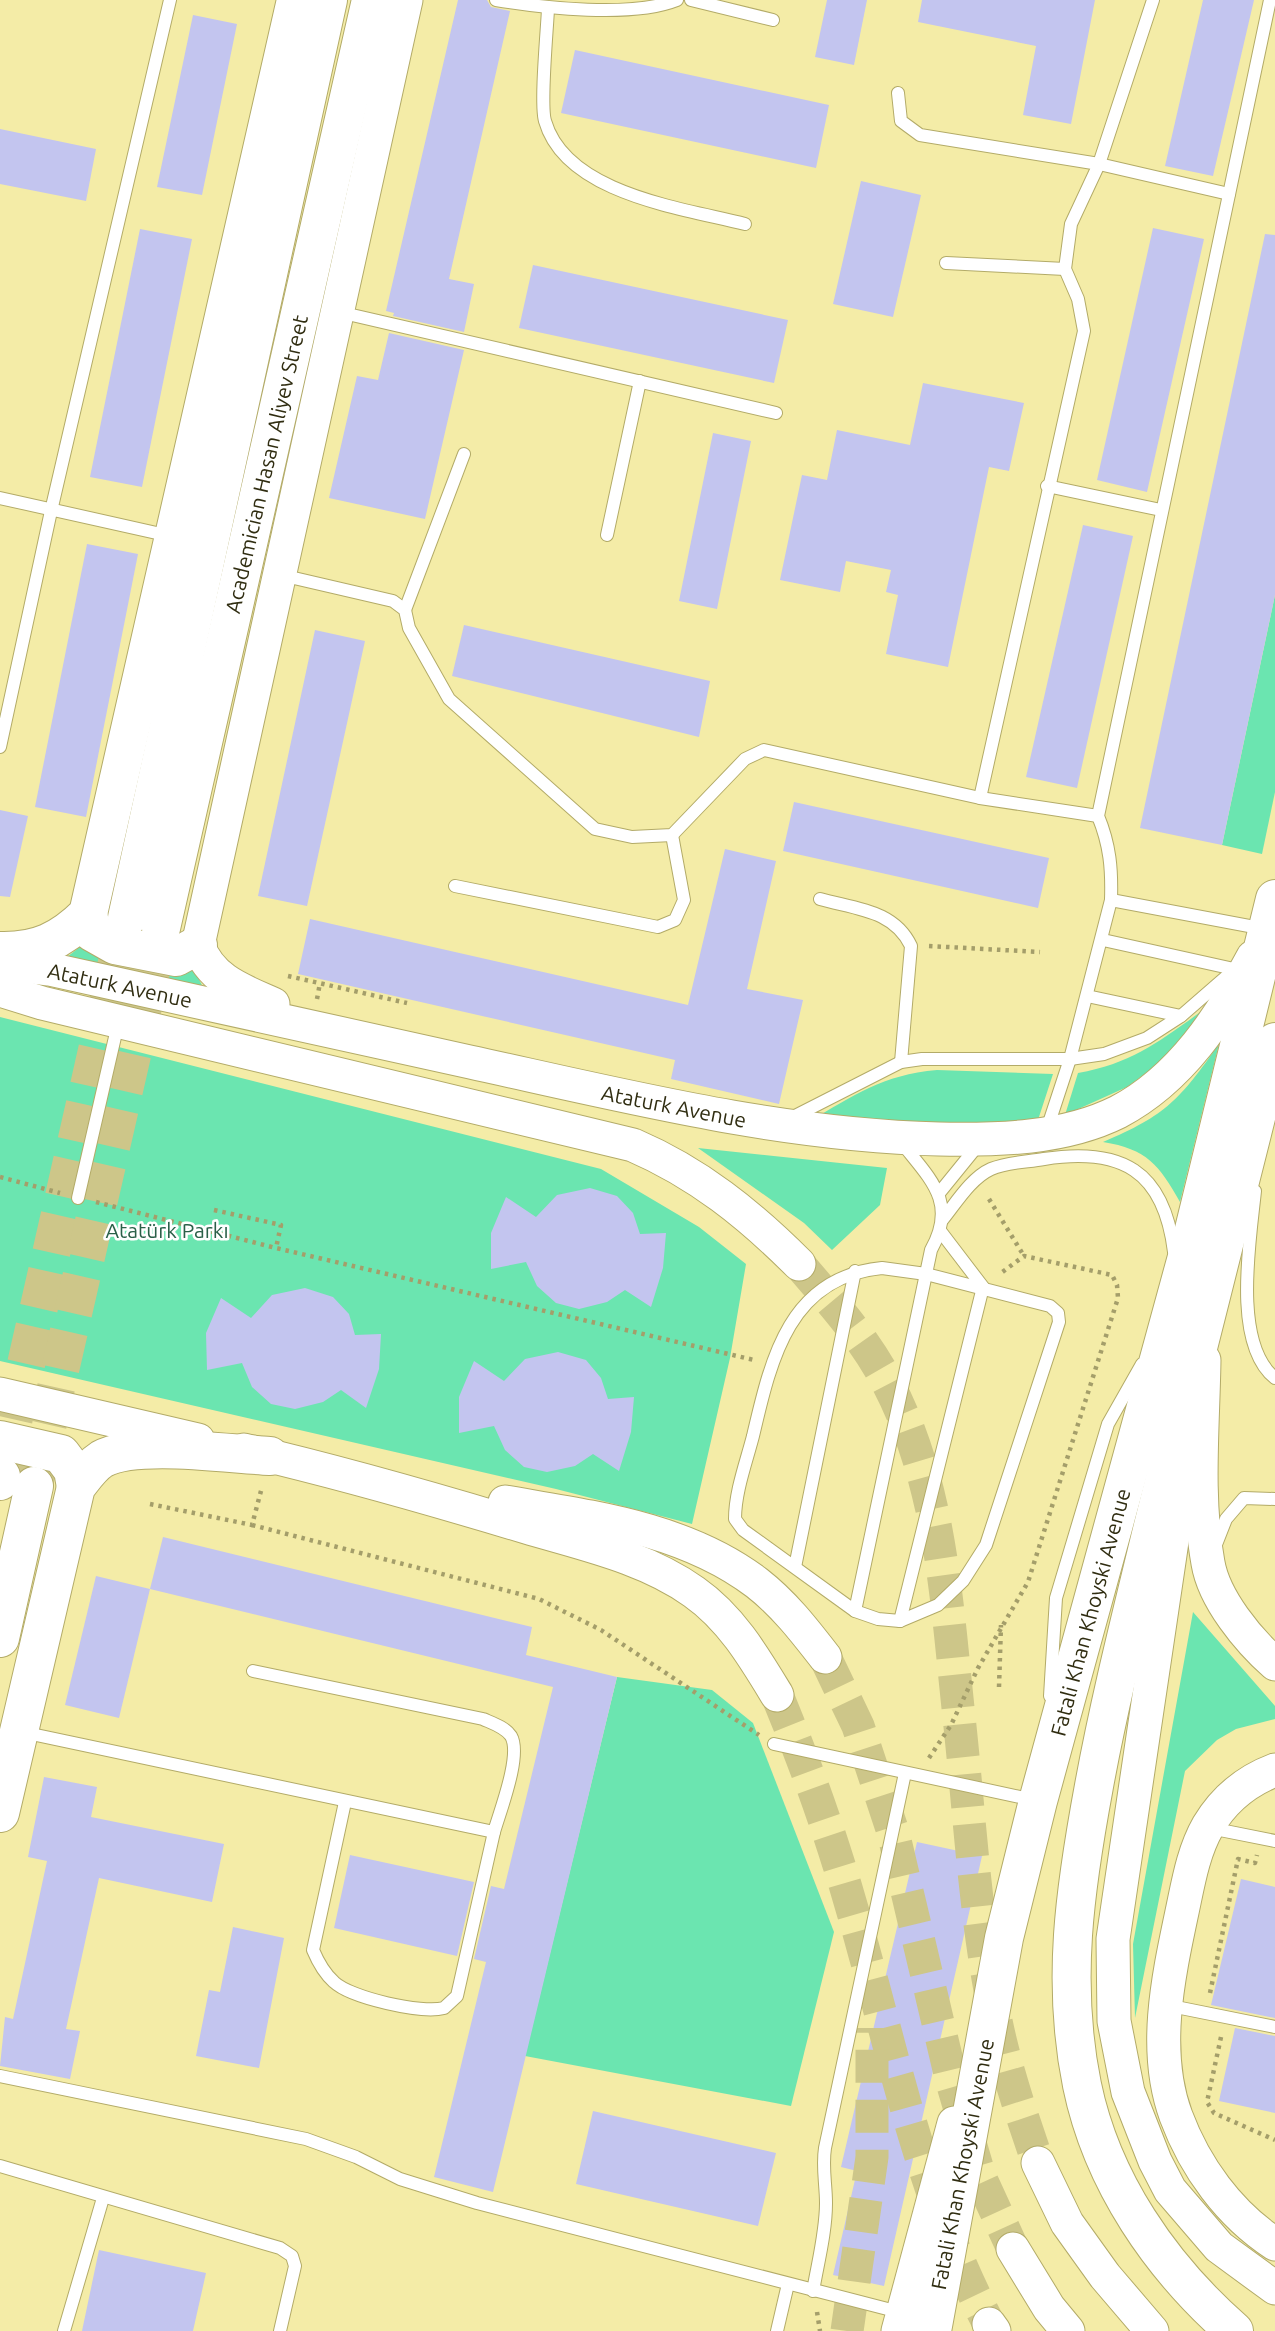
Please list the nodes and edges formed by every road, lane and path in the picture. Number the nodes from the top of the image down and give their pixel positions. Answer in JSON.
{"nodes":[{"id":1,"x":170,"y":0,"type":"edge"},
{"id":2,"x":296,"y":0,"type":"edge"},
{"id":3,"x":328,"y":0,"type":"edge"},
{"id":4,"x":371,"y":0,"type":"edge"},
{"id":5,"x":406,"y":0,"type":"edge"},
{"id":6,"x":496,"y":0,"type":"edge"},
{"id":7,"x":677,"y":0,"type":"edge"},
{"id":8,"x":691,"y":0,"type":"edge"},
{"id":9,"x":1153,"y":0,"type":"edge"},
{"id":10,"x":1270,"y":0,"type":"edge"},
{"id":11,"x":548,"y":9,"type":"junction"},
{"id":12,"x":774,"y":20,"type":"dead end"},
{"id":13,"x":898,"y":93,"type":"dead end"},
{"id":14,"x":1099,"y":164,"type":"junction"},
{"id":15,"x":1228,"y":194,"type":"junction"},
{"id":16,"x":745,"y":224,"type":"dead end"},
{"id":17,"x":946,"y":263,"type":"dead end"},
{"id":18,"x":1065,"y":269,"type":"junction"},
{"id":19,"x":339,"y":312,"type":"junction"},
{"id":20,"x":640,"y":381,"type":"junction"},
{"id":21,"x":776,"y":413,"type":"dead end"},
{"id":22,"x":464,"y":454,"type":"dead end"},
{"id":23,"x":1047,"y":486,"type":"junction"},
{"id":24,"x":0,"y":498,"type":"edge"},
{"id":25,"x":1161,"y":510,"type":"junction"},
{"id":26,"x":51,"y":511,"type":"junction"},
{"id":27,"x":607,"y":536,"type":"dead end"},
{"id":28,"x":175,"y":537,"type":"junction"},
{"id":29,"x":281,"y":575,"type":"junction"},
{"id":30,"x":405,"y":610,"type":"junction"},
{"id":31,"x":0,"y":747,"type":"edge"},
{"id":32,"x":980,"y":798,"type":"junction"},
{"id":33,"x":1098,"y":816,"type":"junction"},
{"id":34,"x":672,"y":835,"type":"junction"},
{"id":35,"x":455,"y":886,"type":"dead end"},
{"id":36,"x":820,"y":900,"type":"dead end"},
{"id":37,"x":1111,"y":901,"type":"junction"},
{"id":38,"x":88,"y":914,"type":"junction"},
{"id":39,"x":1271,"y":915,"type":"edge"},
{"id":40,"x":1103,"y":940,"type":"junction"},
{"id":41,"x":198,"y":945,"type":"junction"},
{"id":42,"x":947,"y":945,"type":"dead end"},
{"id":43,"x":0,"y":951,"type":"edge"},
{"id":44,"x":1040,"y":952,"type":"dead end"},
{"id":45,"x":0,"y":963,"type":"edge"},
{"id":46,"x":1234,"y":968,"type":"junction"},
{"id":47,"x":275,"y":973,"type":"dead end"},
{"id":48,"x":0,"y":990,"type":"edge"},
{"id":49,"x":1087,"y":996,"type":"junction"},
{"id":50,"x":407,"y":1003,"type":"dead end"},
{"id":51,"x":1181,"y":1016,"type":"junction"},
{"id":52,"x":118,"y":1022,"type":"junction"},
{"id":53,"x":350,"y":1036,"type":"junction"},
{"id":54,"x":1275,"y":1042,"type":"edge"},
{"id":55,"x":1070,"y":1059,"type":"junction"},
{"id":56,"x":901,"y":1062,"type":"junction"},
{"id":57,"x":1265,"y":1081,"type":"junction"},
{"id":58,"x":773,"y":1125,"type":"junction"},
{"id":59,"x":1046,"y":1133,"type":"junction"},
{"id":60,"x":898,"y":1138,"type":"junction"},
{"id":61,"x":982,"y":1140,"type":"junction"},
{"id":62,"x":0,"y":1177,"type":"edge"},
{"id":63,"x":940,"y":1192,"type":"junction"},
{"id":64,"x":78,"y":1198,"type":"junction"},
{"id":65,"x":989,"y":1199,"type":"dead end"},
{"id":66,"x":214,"y":1210,"type":"dead end"},
{"id":67,"x":942,"y":1225,"type":"junction"},
{"id":68,"x":276,"y":1248,"type":"junction"},
{"id":69,"x":1024,"y":1256,"type":"junction"},
{"id":70,"x":799,"y":1264,"type":"tunnel mouth"},
{"id":71,"x":855,"y":1271,"type":"junction"},
{"id":72,"x":926,"y":1274,"type":"junction"},
{"id":73,"x":983,"y":1287,"type":"junction"},
{"id":74,"x":1188,"y":1316,"type":"junction"},
{"id":75,"x":770,"y":1364,"type":"junction"},
{"id":76,"x":1275,"y":1378,"type":"edge"},
{"id":77,"x":0,"y":1394,"type":"edge"},
{"id":78,"x":270,"y":1456,"type":"junction"},
{"id":79,"x":9,"y":1471,"type":"edge"},
{"id":80,"x":364,"y":1479,"type":"junction"},
{"id":81,"x":76,"y":1487,"type":"junction"},
{"id":82,"x":1275,"y":1499,"type":"edge"},
{"id":83,"x":150,"y":1504,"type":"dead end"},
{"id":84,"x":252,"y":1525,"type":"junction"},
{"id":85,"x":1208,"y":1564,"type":"junction"},
{"id":86,"x":795,"y":1567,"type":"junction"},
{"id":87,"x":855,"y":1611,"type":"junction"},
{"id":88,"x":900,"y":1621,"type":"junction"},
{"id":89,"x":1001,"y":1624,"type":"junction"},
{"id":90,"x":0,"y":1638,"type":"edge"},
{"id":91,"x":825,"y":1657,"type":"tunnel mouth"},
{"id":92,"x":1275,"y":1664,"type":"edge"},
{"id":93,"x":253,"y":1671,"type":"dead end"},
{"id":94,"x":999,"y":1687,"type":"dead end"},
{"id":95,"x":777,"y":1695,"type":"tunnel mouth"},
{"id":96,"x":18,"y":1731,"type":"junction"},
{"id":97,"x":774,"y":1744,"type":"joint"},
{"id":98,"x":1275,"y":1770,"type":"edge"},
{"id":99,"x":905,"y":1773,"type":"junction"},
{"id":100,"x":1042,"y":1787,"type":"junction"},
{"id":101,"x":345,"y":1802,"type":"junction"},
{"id":102,"x":0,"y":1813,"type":"edge"},
{"id":103,"x":1207,"y":1827,"type":"junction"},
{"id":104,"x":494,"y":1832,"type":"junction"},
{"id":105,"x":1275,"y":1841,"type":"edge"},
{"id":106,"x":1166,"y":2005,"type":"junction"},
{"id":107,"x":1275,"y":2027,"type":"edge"},
{"id":108,"x":0,"y":2077,"type":"edge"},
{"id":109,"x":1038,"y":2163,"type":"tunnel mouth"},
{"id":110,"x":0,"y":2166,"type":"edge"},
{"id":111,"x":103,"y":2198,"type":"junction"},
{"id":112,"x":1275,"y":2244,"type":"edge"},
{"id":113,"x":1013,"y":2249,"type":"tunnel mouth"},
{"id":114,"x":788,"y":2284,"type":"junction"},
{"id":115,"x":1275,"y":2288,"type":"edge"},
{"id":116,"x":813,"y":2291,"type":"junction"},
{"id":117,"x":911,"y":2325,"type":"edge"},
{"id":118,"x":64,"y":2331,"type":"edge"},
{"id":119,"x":280,"y":2331,"type":"edge"},
{"id":120,"x":777,"y":2331,"type":"edge"},
{"id":121,"x":1068,"y":2331,"type":"edge"},
{"id":122,"x":1152,"y":2331,"type":"edge"},
{"id":123,"x":1234,"y":2331,"type":"edge"}],
"edges":[{"from":1,"to":26,"type":"lane"},
{"from":2,"to":28,"type":"main road"},
{"from":3,"to":4,"type":"main road","name":"Academician Hasan Aliyev Street"},
{"from":5,"to":19,"type":"main road"},
{"from":6,"to":11,"type":"lane"},
{"from":7,"to":11,"type":"lane"},
{"from":8,"to":12,"type":"lane"},
{"from":9,"to":14,"type":"lane"},
{"from":10,"to":15,"type":"lane"},
{"from":11,"to":16,"type":"lane"},
{"from":13,"to":14,"type":"lane"},
{"from":14,"to":15,"type":"lane"},
{"from":14,"to":18,"type":"lane"},
{"from":15,"to":25,"type":"lane"},
{"from":17,"to":18,"type":"lane"},
{"from":18,"to":23,"type":"lane"},
{"from":19,"to":20,"type":"lane"},
{"from":19,"to":29,"type":"main road"},
{"from":20,"to":21,"type":"lane"},
{"from":20,"to":27,"type":"lane"},
{"from":22,"to":30,"type":"lane"},
{"from":23,"to":25,"type":"lane"},
{"from":23,"to":32,"type":"lane"},
{"from":24,"to":26,"type":"lane"},
{"from":25,"to":33,"type":"lane"},
{"from":26,"to":28,"type":"lane"},
{"from":26,"to":31,"type":"lane"},
{"from":28,"to":38,"type":"main road"},
{"from":29,"to":30,"type":"lane"},
{"from":29,"to":41,"type":"main road"},
{"from":30,"to":34,"type":"lane"},
{"from":32,"to":33,"type":"lane"},
{"from":32,"to":34,"type":"lane"},
{"from":33,"to":37,"type":"lane"},
{"from":34,"to":35,"type":"lane"},
{"from":36,"to":56,"type":"lane"},
{"from":37,"to":39,"type":"lane"},
{"from":37,"to":40,"type":"lane"},
{"from":38,"to":41,"type":"main road"},
{"from":38,"to":43,"type":"main road"},
{"from":39,"to":46,"type":"lane"},
{"from":39,"to":59,"type":"main road","name":"Ataturk Avenue"},
{"from":39,"to":74,"type":"main road","name":"Fatali Khan Khoyski Avenue"},
{"from":40,"to":46,"type":"lane"},
{"from":40,"to":49,"type":"lane"},
{"from":41,"to":53,"type":"main road"},
{"from":42,"to":44,"type":"path"},
{"from":45,"to":53,"type":"main road","name":"Ataturk Avenue"},
{"from":46,"to":51,"type":"lane"},
{"from":47,"to":50,"type":"path"},
{"from":48,"to":52,"type":"main road","name":"Ataturk Avenue"},
{"from":49,"to":51,"type":"lane"},
{"from":49,"to":55,"type":"lane"},
{"from":51,"to":55,"type":"lane"},
{"from":52,"to":64,"type":"lane"},
{"from":52,"to":70,"type":"main road","name":"Ataturk Avenue"},
{"from":53,"to":58,"type":"main road","name":"Ataturk Avenue"},
{"from":54,"to":57,"type":"main road","name":"Fatali Khan Khoyski Avenue"},
{"from":55,"to":56,"type":"lane"},
{"from":55,"to":59,"type":"lane"},
{"from":56,"to":58,"type":"lane"},
{"from":57,"to":74,"type":"main road","name":"Fatali Khan Khoyski Avenue"},
{"from":57,"to":76,"type":"lane"},
{"from":58,"to":60,"type":"main road","name":"Ataturk Avenue"},
{"from":59,"to":61,"type":"main road","name":"Ataturk Avenue"},
{"from":60,"to":61,"type":"main road","name":"Ataturk Avenue"},
{"from":60,"to":63,"type":"lane"},
{"from":61,"to":63,"type":"lane"},
{"from":62,"to":64,"type":"path"},
{"from":63,"to":67,"type":"lane"},
{"from":64,"to":68,"type":"path"},
{"from":65,"to":69,"type":"path"},
{"from":66,"to":68,"type":"path"},
{"from":67,"to":72,"type":"lane"},
{"from":67,"to":73,"type":"lane"},
{"from":67,"to":74,"type":"lane"},
{"from":68,"to":75,"type":"path"},
{"from":69,"to":73,"type":"path"},
{"from":69,"to":89,"type":"path"},
{"from":71,"to":72,"type":"lane"},
{"from":71,"to":75,"type":"lane"},
{"from":71,"to":86,"type":"lane"},
{"from":72,"to":73,"type":"lane"},
{"from":72,"to":87,"type":"lane"},
{"from":73,"to":88,"type":"lane"},
{"from":73,"to":88,"type":"lane"},
{"from":74,"to":85,"type":"main road"},
{"from":74,"to":100,"type":"main road","name":"Fatali Khan Khoyski Avenue"},
{"from":74,"to":115,"type":"main road"},
{"from":74,"to":123,"type":"main road","name":"Fatali Khan Khoyski Avenue"},
{"from":75,"to":86,"type":"lane"},
{"from":77,"to":78,"type":"main road"},
{"from":78,"to":80,"type":"main road"},
{"from":78,"to":81,"type":"main road"},
{"from":78,"to":84,"type":"path"},
{"from":79,"to":81,"type":"main road"},
{"from":79,"to":90,"type":"main road"},
{"from":80,"to":91,"type":"main road"},
{"from":80,"to":95,"type":"main road"},
{"from":81,"to":96,"type":"main road"},
{"from":82,"to":85,"type":"lane"},
{"from":83,"to":84,"type":"path"},
{"from":84,"to":97,"type":"path"},
{"from":85,"to":92,"type":"main road"},
{"from":86,"to":87,"type":"lane"},
{"from":87,"to":88,"type":"lane"},
{"from":89,"to":94,"type":"path"},
{"from":89,"to":99,"type":"path"},
{"from":93,"to":104,"type":"lane"},
{"from":96,"to":101,"type":"lane"},
{"from":96,"to":102,"type":"main road"},
{"from":97,"to":99,"type":"lane"},
{"from":98,"to":103,"type":"main road"},
{"from":99,"to":100,"type":"lane"},
{"from":99,"to":116,"type":"lane"},
{"from":100,"to":117,"type":"main road","name":"Fatali Khan Khoyski Avenue"},
{"from":101,"to":104,"type":"lane"},
{"from":101,"to":104,"type":"lane"},
{"from":103,"to":105,"type":"lane"},
{"from":103,"to":106,"type":"main road"},
{"from":106,"to":107,"type":"lane"},
{"from":106,"to":112,"type":"main road"},
{"from":108,"to":114,"type":"lane"},
{"from":109,"to":122,"type":"main road"},
{"from":110,"to":111,"type":"lane"},
{"from":111,"to":118,"type":"lane"},
{"from":111,"to":119,"type":"lane"},
{"from":113,"to":121,"type":"main road"},
{"from":114,"to":116,"type":"lane"},
{"from":114,"to":120,"type":"lane"},
{"from":116,"to":117,"type":"lane"}]}
